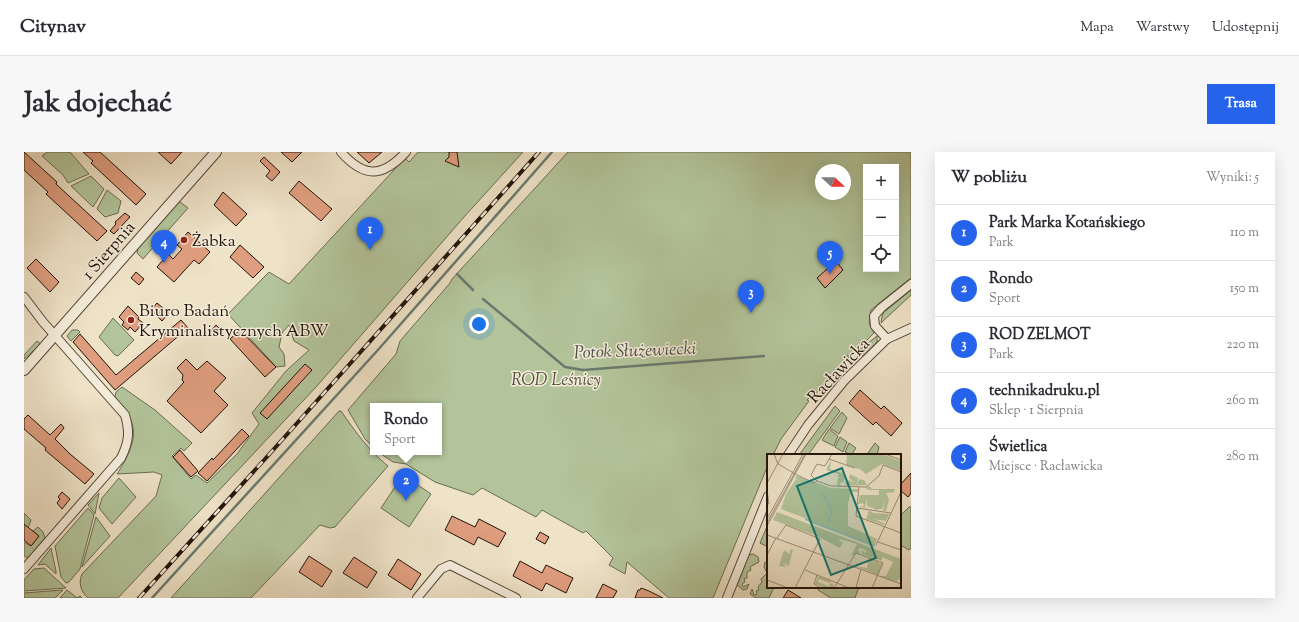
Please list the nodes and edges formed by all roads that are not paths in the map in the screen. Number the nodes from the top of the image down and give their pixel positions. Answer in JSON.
{"nodes":[{"id":1,"x":216,"y":152,"type":"edge"},
{"id":2,"x":341,"y":152,"type":"edge"},
{"id":3,"x":406,"y":152,"type":"edge"},
{"id":4,"x":911,"y":283,"type":"edge"},
{"id":5,"x":24,"y":297,"type":"edge"},
{"id":6,"x":911,"y":328,"type":"edge"},
{"id":7,"x":55,"y":335,"type":"junction"},
{"id":8,"x":887,"y":339,"type":"junction"},
{"id":9,"x":24,"y":370,"type":"edge"},
{"id":10,"x":789,"y":454,"type":"edge"},
{"id":11,"x":767,"y":498,"type":"edge"},
{"id":12,"x":24,"y":569,"type":"edge"},
{"id":13,"x":417,"y":598,"type":"edge"},
{"id":14,"x":516,"y":598,"type":"edge"},
{"id":15,"x":727,"y":598,"type":"edge"}],
"edges":[{"from":1,"to":7,"type":"street","name":"1 Sierpnia"},
{"from":2,"to":3,"type":"street"},
{"from":4,"to":8,"type":"street","name":"Racławicka"},
{"from":5,"to":7,"type":"street"},
{"from":6,"to":8,"type":"street"},
{"from":7,"to":9,"type":"street","name":"1 Sierpnia"},
{"from":7,"to":12,"type":"street"},
{"from":8,"to":10,"type":"street","name":"Racławicka"},
{"from":11,"to":15,"type":"street"},
{"from":13,"to":14,"type":"street"}]}
